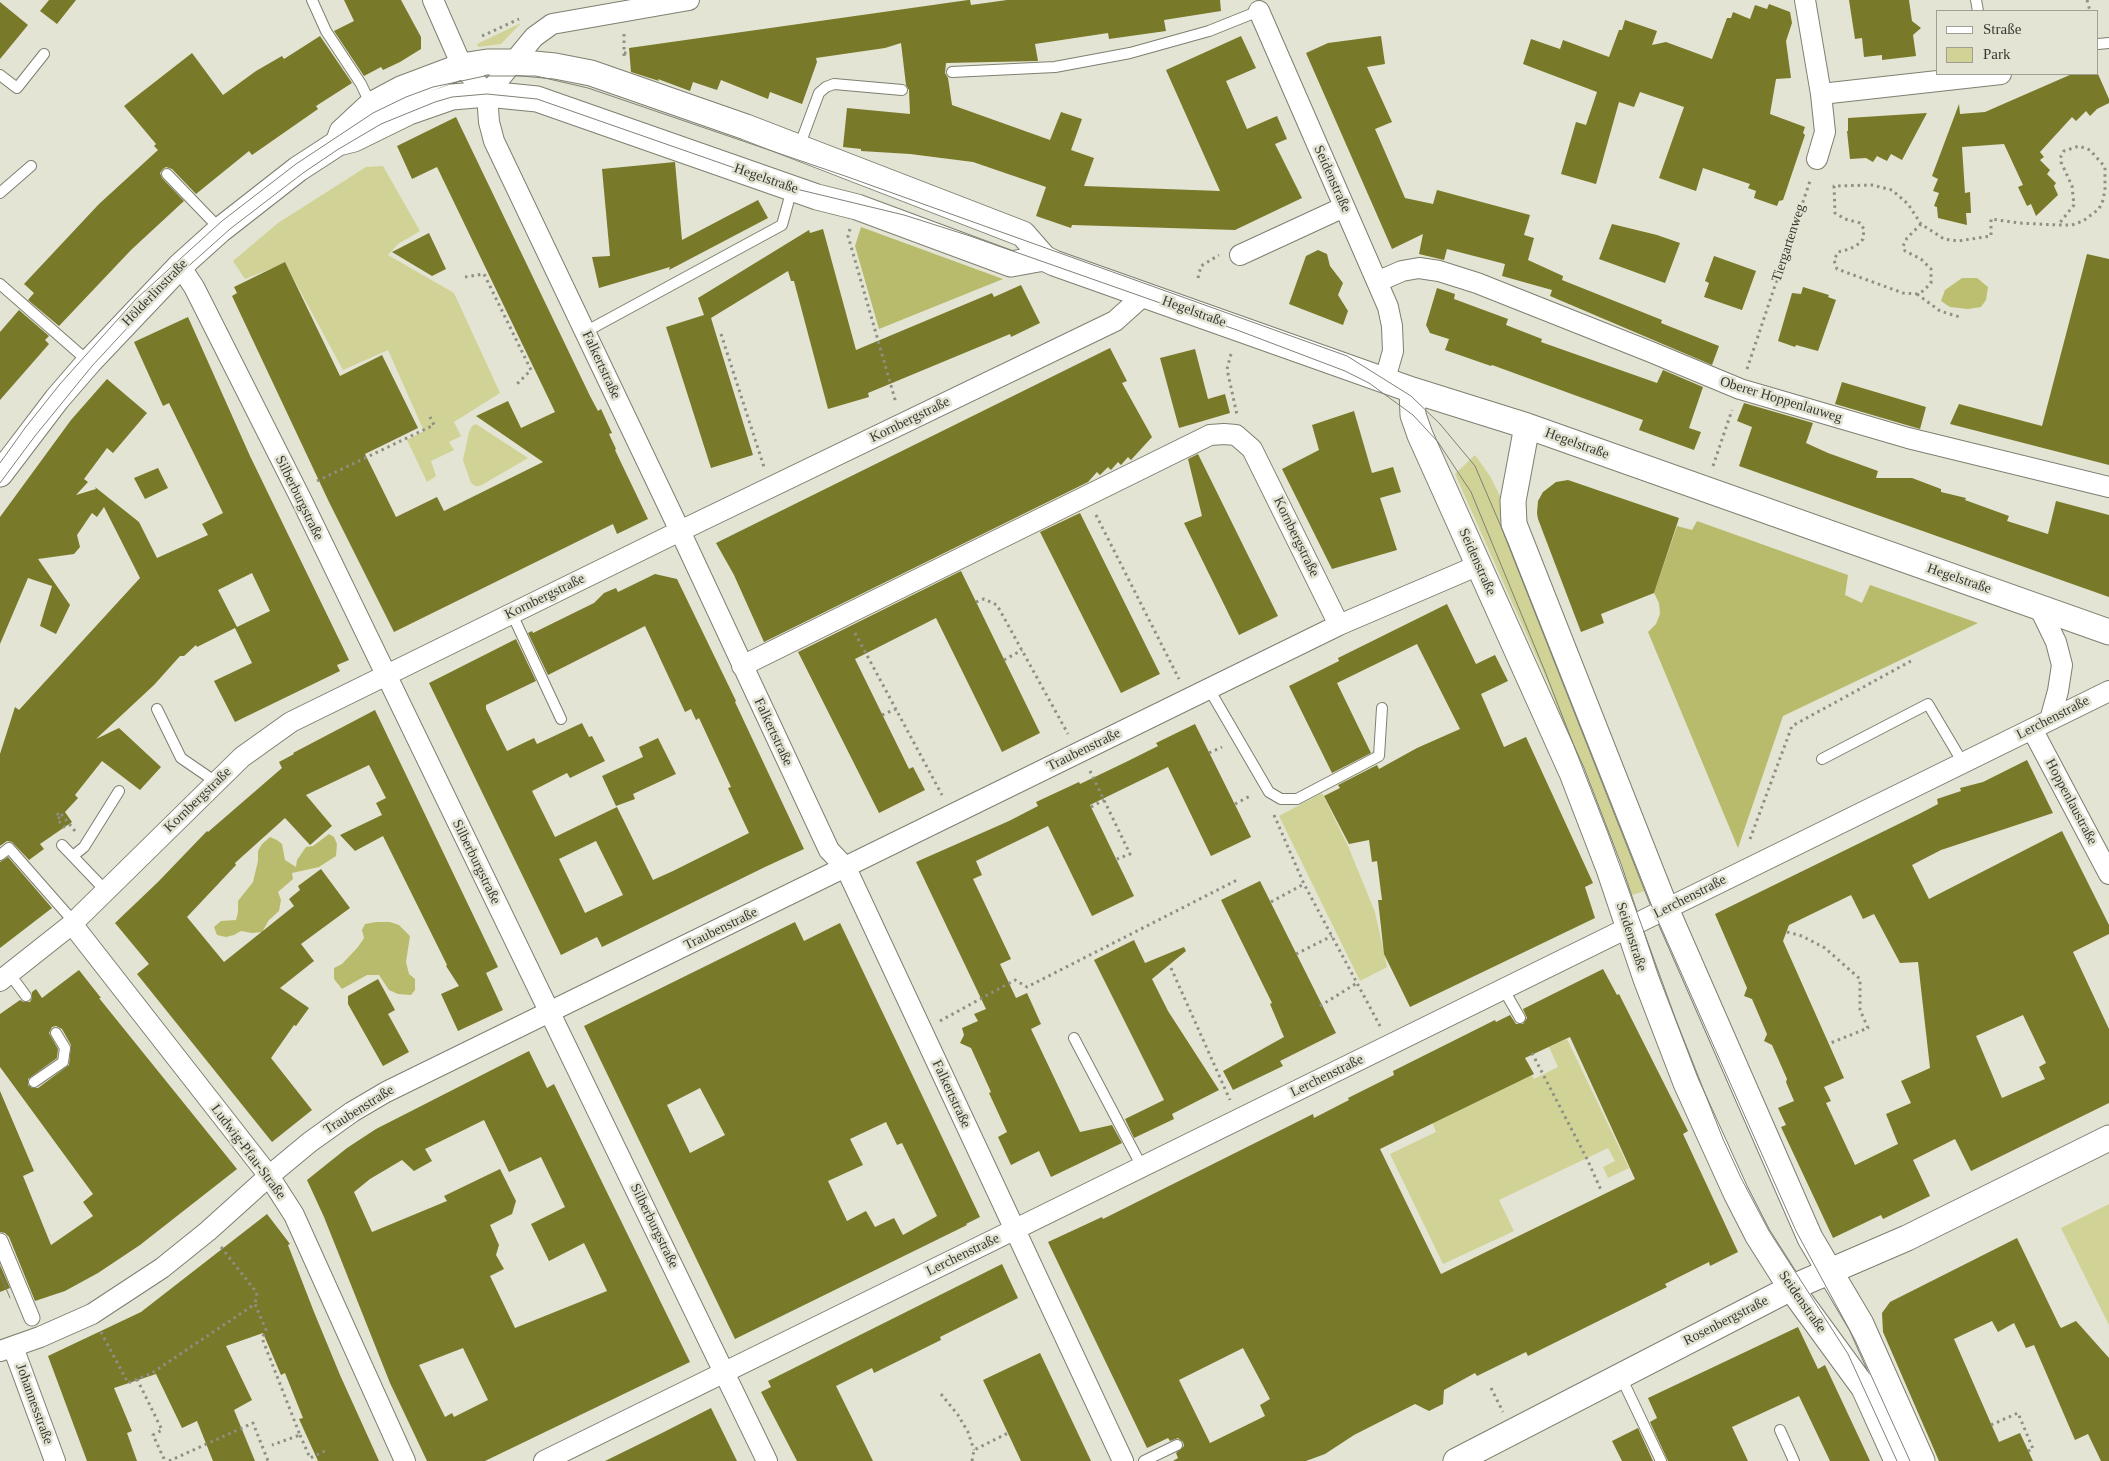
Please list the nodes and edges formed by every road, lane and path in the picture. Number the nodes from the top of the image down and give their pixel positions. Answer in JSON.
{"nodes":[{"id":1,"x":312,"y":0,"type":"edge"},
{"id":2,"x":432,"y":0,"type":"edge"},
{"id":3,"x":689,"y":0,"type":"edge"},
{"id":4,"x":1805,"y":0,"type":"edge"},
{"id":5,"x":654,"y":3,"type":"edge"},
{"id":6,"x":1259,"y":11,"type":"joint"},
{"id":7,"x":624,"y":33,"type":"dead end"},
{"id":8,"x":624,"y":53,"type":"junction"},
{"id":9,"x":630,"y":53,"type":"dead end"},
{"id":10,"x":44,"y":54,"type":"dead end"},
{"id":11,"x":513,"y":62,"type":"junction"},
{"id":12,"x":624,"y":65,"type":"dead end"},
{"id":13,"x":462,"y":66,"type":"junction"},
{"id":14,"x":952,"y":72,"type":"dead end"},
{"id":15,"x":0,"y":75,"type":"edge"},
{"id":16,"x":1991,"y":75,"type":"edge"},
{"id":17,"x":902,"y":90,"type":"dead end"},
{"id":18,"x":486,"y":94,"type":"junction"},
{"id":19,"x":1821,"y":94,"type":"junction"},
{"id":20,"x":371,"y":104,"type":"junction"},
{"id":21,"x":338,"y":143,"type":"junction"},
{"id":22,"x":799,"y":147,"type":"junction"},
{"id":23,"x":1817,"y":159,"type":"joint"},
{"id":24,"x":31,"y":166,"type":"dead end"},
{"id":25,"x":167,"y":174,"type":"dead end"},
{"id":26,"x":792,"y":188,"type":"junction"},
{"id":27,"x":0,"y":193,"type":"edge"},
{"id":28,"x":1344,"y":207,"type":"junction"},
{"id":29,"x":1921,"y":224,"type":"junction"},
{"id":30,"x":2058,"y":226,"type":"junction"},
{"id":31,"x":220,"y":230,"type":"junction"},
{"id":32,"x":848,"y":236,"type":"dead end"},
{"id":33,"x":1240,"y":255,"type":"dead end"},
{"id":34,"x":1044,"y":258,"type":"junction"},
{"id":35,"x":180,"y":266,"type":"junction"},
{"id":36,"x":464,"y":277,"type":"dead end"},
{"id":37,"x":1378,"y":281,"type":"junction"},
{"id":38,"x":0,"y":284,"type":"edge"},
{"id":39,"x":1145,"y":294,"type":"junction"},
{"id":40,"x":1917,"y":294,"type":"junction"},
{"id":41,"x":1960,"y":317,"type":"dead end"},
{"id":42,"x":585,"y":332,"type":"junction"},
{"id":43,"x":721,"y":334,"type":"dead end"},
{"id":44,"x":1231,"y":354,"type":"dead end"},
{"id":45,"x":89,"y":362,"type":"junction"},
{"id":46,"x":1385,"y":379,"type":"junction"},
{"id":47,"x":516,"y":385,"type":"dead end"},
{"id":48,"x":1740,"y":389,"type":"junction"},
{"id":49,"x":1412,"y":390,"type":"junction"},
{"id":50,"x":896,"y":403,"type":"dead end"},
{"id":51,"x":1237,"y":408,"type":"dead end"},
{"id":52,"x":430,"y":417,"type":"dead end"},
{"id":53,"x":1729,"y":420,"type":"dead end"},
{"id":54,"x":1528,"y":426,"type":"junction"},
{"id":55,"x":764,"y":468,"type":"dead end"},
{"id":56,"x":0,"y":474,"type":"edge"},
{"id":57,"x":2109,"y":487,"type":"edge"},
{"id":58,"x":1705,"y":490,"type":"junction"},
{"id":59,"x":1087,"y":496,"type":"junction"},
{"id":60,"x":302,"y":502,"type":"junction"},
{"id":61,"x":680,"y":531,"type":"junction"},
{"id":62,"x":1479,"y":565,"type":"junction"},
{"id":63,"x":976,"y":602,"type":"dead end"},
{"id":64,"x":2039,"y":607,"type":"junction"},
{"id":65,"x":512,"y":614,"type":"junction"},
{"id":66,"x":846,"y":615,"type":"junction"},
{"id":67,"x":1339,"y":625,"type":"junction"},
{"id":68,"x":2109,"y":632,"type":"edge"},
{"id":69,"x":1022,"y":650,"type":"junction"},
{"id":70,"x":1004,"y":660,"type":"dead end"},
{"id":71,"x":1911,"y":661,"type":"dead end"},
{"id":72,"x":742,"y":666,"type":"junction"},
{"id":73,"x":385,"y":676,"type":"junction"},
{"id":74,"x":1179,"y":679,"type":"dead end"},
{"id":75,"x":1209,"y":689,"type":"junction"},
{"id":76,"x":2109,"y":691,"type":"edge"},
{"id":77,"x":1382,"y":708,"type":"dead end"},
{"id":78,"x":157,"y":709,"type":"dead end"},
{"id":79,"x":896,"y":709,"type":"junction"},
{"id":80,"x":882,"y":715,"type":"dead end"},
{"id":81,"x":561,"y":719,"type":"dead end"},
{"id":82,"x":2050,"y":720,"type":"junction"},
{"id":83,"x":2032,"y":729,"type":"junction"},
{"id":84,"x":1068,"y":735,"type":"dead end"},
{"id":85,"x":1081,"y":752,"type":"junction"},
{"id":86,"x":1822,"y":759,"type":"dead end"},
{"id":87,"x":1963,"y":763,"type":"junction"},
{"id":88,"x":216,"y":782,"type":"junction"},
{"id":89,"x":119,"y":791,"type":"dead end"},
{"id":90,"x":1269,"y":792,"type":"junction"},
{"id":91,"x":944,"y":798,"type":"dead end"},
{"id":92,"x":1104,"y":800,"type":"junction"},
{"id":93,"x":1090,"y":807,"type":"dead end"},
{"id":94,"x":58,"y":817,"type":"dead end"},
{"id":95,"x":68,"y":822,"type":"dead end"},
{"id":96,"x":1750,"y":839,"type":"dead end"},
{"id":97,"x":62,"y":845,"type":"dead end"},
{"id":98,"x":0,"y":855,"type":"edge"},
{"id":99,"x":73,"y":856,"type":"junction"},
{"id":100,"x":1116,"y":859,"type":"dead end"},
{"id":101,"x":846,"y":868,"type":"junction"},
{"id":102,"x":2109,"y":874,"type":"edge"},
{"id":103,"x":1239,"y":880,"type":"dead end"},
{"id":104,"x":1304,"y":884,"type":"junction"},
{"id":105,"x":106,"y":891,"type":"junction"},
{"id":106,"x":1270,"y":902,"type":"dead end"},
{"id":107,"x":1666,"y":909,"type":"junction"},
{"id":108,"x":73,"y":923,"type":"junction"},
{"id":109,"x":1628,"y":928,"type":"junction"},
{"id":110,"x":1787,"y":932,"type":"dead end"},
{"id":111,"x":1332,"y":936,"type":"junction"},
{"id":112,"x":1296,"y":954,"type":"dead end"},
{"id":113,"x":1171,"y":968,"type":"dead end"},
{"id":114,"x":4,"y":977,"type":"edge"},
{"id":115,"x":1357,"y":983,"type":"junction"},
{"id":116,"x":1504,"y":990,"type":"junction"},
{"id":117,"x":26,"y":996,"type":"dead end"},
{"id":118,"x":1320,"y":1006,"type":"dead end"},
{"id":119,"x":550,"y":1012,"type":"junction"},
{"id":120,"x":1520,"y":1018,"type":"dead end"},
{"id":121,"x":922,"y":1030,"type":"junction"},
{"id":122,"x":56,"y":1033,"type":"dead end"},
{"id":123,"x":1074,"y":1038,"type":"dead end"},
{"id":124,"x":1828,"y":1044,"type":"dead end"},
{"id":125,"x":1389,"y":1045,"type":"junction"},
{"id":126,"x":1532,"y":1053,"type":"dead end"},
{"id":127,"x":34,"y":1082,"type":"dead end"},
{"id":128,"x":1238,"y":1119,"type":"junction"},
{"id":129,"x":2109,"y":1138,"type":"edge"},
{"id":130,"x":1142,"y":1167,"type":"junction"},
{"id":131,"x":269,"y":1176,"type":"junction"},
{"id":132,"x":1601,"y":1190,"type":"dead end"},
{"id":133,"x":1014,"y":1230,"type":"junction"},
{"id":134,"x":208,"y":1231,"type":"junction"},
{"id":135,"x":0,"y":1242,"type":"edge"},
{"id":136,"x":1829,"y":1271,"type":"junction"},
{"id":137,"x":1791,"y":1288,"type":"junction"},
{"id":138,"x":254,"y":1304,"type":"junction"},
{"id":139,"x":92,"y":1314,"type":"junction"},
{"id":140,"x":32,"y":1318,"type":"dead end"},
{"id":141,"x":7,"y":1349,"type":"edge"},
{"id":142,"x":725,"y":1372,"type":"junction"},
{"id":143,"x":1622,"y":1377,"type":"junction"},
{"id":144,"x":138,"y":1379,"type":"junction"},
{"id":145,"x":940,"y":1394,"type":"dead end"},
{"id":146,"x":1991,"y":1425,"type":"dead end"},
{"id":147,"x":1780,"y":1430,"type":"dead end"},
{"id":148,"x":1008,"y":1434,"type":"dead end"},
{"id":149,"x":300,"y":1435,"type":"junction"},
{"id":150,"x":1177,"y":1445,"type":"dead end"},
{"id":151,"x":272,"y":1446,"type":"dead end"},
{"id":152,"x":327,"y":1450,"type":"dead end"},
{"id":153,"x":974,"y":1450,"type":"junction"},
{"id":154,"x":2028,"y":1451,"type":"dead end"},
{"id":155,"x":55,"y":1461,"type":"edge"},
{"id":156,"x":167,"y":1461,"type":"edge"},
{"id":157,"x":268,"y":1461,"type":"edge"},
{"id":158,"x":404,"y":1461,"type":"edge"},
{"id":159,"x":544,"y":1461,"type":"edge"},
{"id":160,"x":767,"y":1461,"type":"edge"},
{"id":161,"x":972,"y":1461,"type":"edge"},
{"id":162,"x":1123,"y":1461,"type":"edge"},
{"id":163,"x":1144,"y":1461,"type":"edge"},
{"id":164,"x":1456,"y":1461,"type":"edge"},
{"id":165,"x":1661,"y":1461,"type":"edge"},
{"id":166,"x":1794,"y":1461,"type":"edge"},
{"id":167,"x":1897,"y":1461,"type":"edge"},
{"id":168,"x":1922,"y":1461,"type":"edge"}],
"edges":[{"from":1,"to":20,"type":"lane"},
{"from":2,"to":13,"type":"street"},
{"from":3,"to":5,"type":"street"},
{"from":4,"to":19,"type":"street"},
{"from":5,"to":11,"type":"street"},
{"from":6,"to":14,"type":"lane"},
{"from":6,"to":28,"type":"street","name":"Seidenstraße"},
{"from":7,"to":8,"type":"path"},
{"from":8,"to":9,"type":"path"},
{"from":8,"to":12,"type":"path"},
{"from":10,"to":15,"type":"lane"},
{"from":11,"to":13,"type":"street","name":"Hölderlinstraße"},
{"from":11,"to":18,"type":"street"},
{"from":11,"to":22,"type":"street","name":"Hegelstraße"},
{"from":13,"to":18,"type":"street"},
{"from":13,"to":20,"type":"street","name":"Hölderlinstraße"},
{"from":16,"to":19,"type":"street"},
{"from":17,"to":22,"type":"lane"},
{"from":18,"to":21,"type":"street","name":"Hölderlinstraße"},
{"from":18,"to":26,"type":"street","name":"Hegelstraße"},
{"from":18,"to":42,"type":"street","name":"Falkertstraße"},
{"from":19,"to":23,"type":"street"},
{"from":20,"to":21,"type":"street","name":"Hölderlinstraße"},
{"from":21,"to":31,"type":"street","name":"Hölderlinstraße"},
{"from":22,"to":34,"type":"street","name":"Hegelstraße"},
{"from":23,"to":48,"type":"path","name":"Tiergartenweg"},
{"from":24,"to":27,"type":"lane"},
{"from":25,"to":31,"type":"lane"},
{"from":26,"to":34,"type":"street","name":"Hegelstraße"},
{"from":26,"to":42,"type":"lane"},
{"from":28,"to":33,"type":"street"},
{"from":28,"to":37,"type":"street","name":"Seidenstraße"},
{"from":29,"to":30,"type":"path"},
{"from":29,"to":40,"type":"path"},
{"from":29,"to":40,"type":"path"},
{"from":30,"to":30,"type":"path"},
{"from":31,"to":35,"type":"street","name":"Hölderlinstraße"},
{"from":32,"to":50,"type":"path"},
{"from":34,"to":39,"type":"street","name":"Hegelstraße"},
{"from":35,"to":45,"type":"street","name":"Hölderlinstraße"},
{"from":35,"to":60,"type":"street","name":"Silberburgstraße"},
{"from":36,"to":47,"type":"path"},
{"from":37,"to":46,"type":"street","name":"Seidenstraße"},
{"from":37,"to":48,"type":"street","name":"Oberer Hoppenlauweg"},
{"from":38,"to":45,"type":"lane"},
{"from":39,"to":46,"type":"street","name":"Hegelstraße"},
{"from":39,"to":61,"type":"street","name":"Kornbergstraße"},
{"from":40,"to":41,"type":"path"},
{"from":42,"to":61,"type":"street","name":"Falkertstraße"},
{"from":43,"to":55,"type":"path"},
{"from":44,"to":51,"type":"path"},
{"from":45,"to":56,"type":"street","name":"Hölderlinstraße"},
{"from":46,"to":49,"type":"street","name":"Hegelstraße"},
{"from":48,"to":57,"type":"street","name":"Oberer Hoppenlauweg"},
{"from":49,"to":54,"type":"street","name":"Hegelstraße"},
{"from":49,"to":62,"type":"street","name":"Seidenstraße"},
{"from":52,"to":60,"type":"path"},
{"from":53,"to":58,"type":"path"},
{"from":54,"to":58,"type":"street","name":"Hegelstraße"},
{"from":54,"to":107,"type":"street"},
{"from":58,"to":64,"type":"street","name":"Hegelstraße"},
{"from":59,"to":66,"type":"street","name":"Kornbergstraße"},
{"from":59,"to":67,"type":"street","name":"Kornbergstraße"},
{"from":59,"to":74,"type":"path"},
{"from":60,"to":73,"type":"street","name":"Silberburgstraße"},
{"from":61,"to":65,"type":"street","name":"Kornbergstraße"},
{"from":61,"to":72,"type":"street","name":"Falkertstraße"},
{"from":62,"to":67,"type":"street","name":"Traubenstraße"},
{"from":62,"to":109,"type":"street","name":"Seidenstraße"},
{"from":63,"to":69,"type":"path"},
{"from":64,"to":68,"type":"street","name":"Hegelstraße"},
{"from":64,"to":82,"type":"street"},
{"from":65,"to":73,"type":"street","name":"Kornbergstraße"},
{"from":65,"to":81,"type":"lane"},
{"from":66,"to":72,"type":"street","name":"Kornbergstraße"},
{"from":66,"to":79,"type":"path"},
{"from":67,"to":75,"type":"street","name":"Traubenstraße"},
{"from":69,"to":70,"type":"path"},
{"from":69,"to":84,"type":"path"},
{"from":71,"to":96,"type":"path"},
{"from":72,"to":101,"type":"street","name":"Falkertstraße"},
{"from":73,"to":88,"type":"street","name":"Kornbergstraße"},
{"from":73,"to":119,"type":"street","name":"Silberburgstraße"},
{"from":75,"to":85,"type":"street","name":"Traubenstraße"},
{"from":75,"to":90,"type":"lane"},
{"from":76,"to":82,"type":"street","name":"Lerchenstraße"},
{"from":77,"to":90,"type":"lane"},
{"from":78,"to":88,"type":"lane"},
{"from":79,"to":80,"type":"path"},
{"from":79,"to":91,"type":"path"},
{"from":82,"to":83,"type":"street","name":"Lerchenstraße"},
{"from":83,"to":87,"type":"street","name":"Lerchenstraße"},
{"from":83,"to":102,"type":"street","name":"Hoppenlaustraße"},
{"from":85,"to":92,"type":"path"},
{"from":85,"to":101,"type":"street","name":"Traubenstraße"},
{"from":86,"to":87,"type":"lane"},
{"from":87,"to":107,"type":"street","name":"Lerchenstraße"},
{"from":88,"to":105,"type":"street","name":"Kornbergstraße"},
{"from":89,"to":99,"type":"lane"},
{"from":90,"to":104,"type":"path"},
{"from":92,"to":93,"type":"path"},
{"from":92,"to":100,"type":"path"},
{"from":94,"to":95,"type":"path"},
{"from":97,"to":99,"type":"lane"},
{"from":98,"to":108,"type":"lane"},
{"from":99,"to":105,"type":"lane"},
{"from":101,"to":119,"type":"street","name":"Traubenstraße"},
{"from":101,"to":121,"type":"street","name":"Falkertstraße"},
{"from":103,"to":121,"type":"path"},
{"from":104,"to":106,"type":"path"},
{"from":104,"to":111,"type":"path"},
{"from":105,"to":108,"type":"street","name":"Kornbergstraße"},
{"from":107,"to":109,"type":"street","name":"Lerchenstraße"},
{"from":107,"to":136,"type":"street"},
{"from":108,"to":114,"type":"street","name":"Kornbergstraße"},
{"from":108,"to":131,"type":"street","name":"Ludwig-Pfau-Straße"},
{"from":109,"to":116,"type":"street","name":"Lerchenstraße"},
{"from":109,"to":137,"type":"street","name":"Seidenstraße"},
{"from":110,"to":124,"type":"path"},
{"from":111,"to":112,"type":"path"},
{"from":111,"to":115,"type":"path"},
{"from":113,"to":128,"type":"path"},
{"from":114,"to":117,"type":"lane"},
{"from":115,"to":118,"type":"path"},
{"from":115,"to":125,"type":"path"},
{"from":116,"to":120,"type":"lane"},
{"from":116,"to":125,"type":"street","name":"Lerchenstraße"},
{"from":119,"to":131,"type":"street","name":"Traubenstraße"},
{"from":119,"to":142,"type":"street","name":"Silberburgstraße"},
{"from":121,"to":133,"type":"street","name":"Falkertstraße"},
{"from":122,"to":127,"type":"lane"},
{"from":123,"to":130,"type":"lane"},
{"from":125,"to":128,"type":"street","name":"Lerchenstraße"},
{"from":126,"to":132,"type":"path"},
{"from":128,"to":130,"type":"street","name":"Lerchenstraße"},
{"from":129,"to":136,"type":"street","name":"Rosenbergstraße"},
{"from":130,"to":133,"type":"street","name":"Lerchenstraße"},
{"from":131,"to":134,"type":"street","name":"Traubenstraße"},
{"from":131,"to":158,"type":"street","name":"Ludwig-Pfau-Straße"},
{"from":133,"to":142,"type":"street","name":"Lerchenstraße"},
{"from":133,"to":162,"type":"street","name":"Falkertstraße"},
{"from":134,"to":138,"type":"path"},
{"from":134,"to":139,"type":"street","name":"Traubenstraße"},
{"from":135,"to":140,"type":"street"},
{"from":136,"to":137,"type":"street","name":"Rosenbergstraße"},
{"from":136,"to":168,"type":"street"},
{"from":137,"to":143,"type":"street","name":"Rosenbergstraße"},
{"from":137,"to":167,"type":"street","name":"Seidenstraße"},
{"from":138,"to":144,"type":"path"},
{"from":138,"to":149,"type":"path"},
{"from":139,"to":141,"type":"street","name":"Traubenstraße"},
{"from":139,"to":144,"type":"path"},
{"from":141,"to":155,"type":"street","name":"Johannesstraße"},
{"from":142,"to":159,"type":"street","name":"Lerchenstraße"},
{"from":142,"to":160,"type":"street","name":"Silberburgstraße"},
{"from":143,"to":164,"type":"street","name":"Rosenbergstraße"},
{"from":143,"to":165,"type":"lane"},
{"from":144,"to":156,"type":"path"},
{"from":145,"to":153,"type":"path"},
{"from":146,"to":154,"type":"path"},
{"from":147,"to":166,"type":"lane"},
{"from":148,"to":153,"type":"path"},
{"from":149,"to":151,"type":"path"},
{"from":149,"to":152,"type":"path"},
{"from":150,"to":163,"type":"lane"},
{"from":153,"to":161,"type":"path"},
{"from":156,"to":157,"type":"path"}]}
